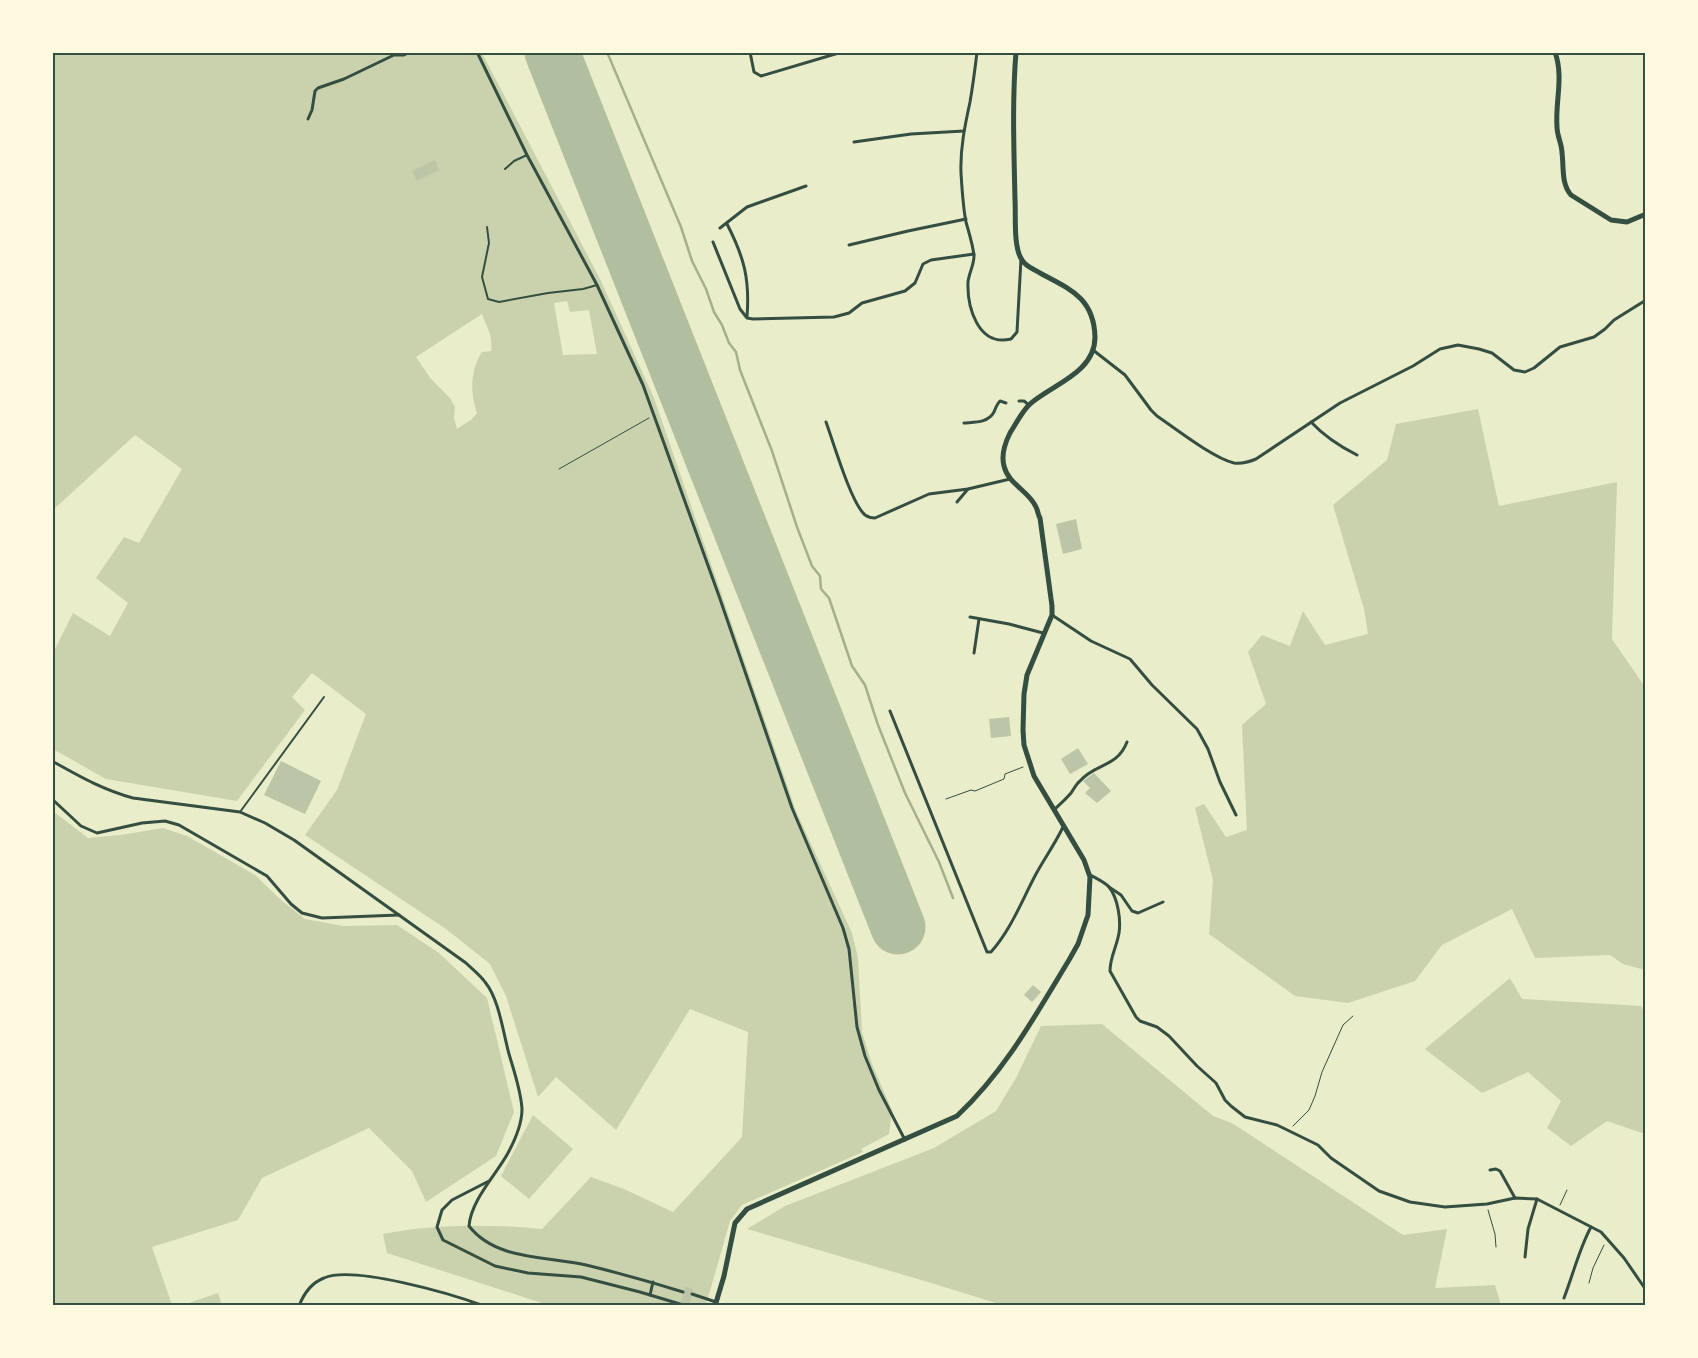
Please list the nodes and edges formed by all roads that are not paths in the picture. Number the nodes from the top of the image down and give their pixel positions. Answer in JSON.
{"nodes":[{"id":1,"x":410,"y":52,"type":"edge"},
{"id":2,"x":477,"y":52,"type":"edge"},
{"id":3,"x":750,"y":52,"type":"edge"},
{"id":4,"x":842,"y":52,"type":"edge"},
{"id":5,"x":977,"y":52,"type":"edge"},
{"id":6,"x":1016,"y":52,"type":"edge"},
{"id":7,"x":1555,"y":52,"type":"edge"},
{"id":8,"x":308,"y":119,"type":"dead end"},
{"id":9,"x":964,"y":131,"type":"junction"},
{"id":10,"x":854,"y":142,"type":"dead end"},
{"id":11,"x":528,"y":155,"type":"junction"},
{"id":12,"x":505,"y":169,"type":"dead end"},
{"id":13,"x":806,"y":186,"type":"dead end"},
{"id":14,"x":1646,"y":214,"type":"edge"},
{"id":15,"x":966,"y":220,"type":"junction"},
{"id":16,"x":727,"y":224,"type":"junction"},
{"id":17,"x":487,"y":226,"type":"dead end"},
{"id":18,"x":720,"y":228,"type":"dead end"},
{"id":19,"x":713,"y":242,"type":"dead end"},
{"id":20,"x":849,"y":245,"type":"dead end"},
{"id":21,"x":974,"y":254,"type":"junction"},
{"id":22,"x":1021,"y":259,"type":"junction"},
{"id":23,"x":597,"y":285,"type":"junction"},
{"id":24,"x":1646,"y":300,"type":"edge"},
{"id":25,"x":747,"y":318,"type":"junction"},
{"id":26,"x":1092,"y":350,"type":"junction"},
{"id":27,"x":1019,"y":402,"type":"dead end"},
{"id":28,"x":1006,"y":403,"type":"dead end"},
{"id":29,"x":1030,"y":405,"type":"junction"},
{"id":30,"x":826,"y":422,"type":"dead end"},
{"id":31,"x":1311,"y":422,"type":"junction"},
{"id":32,"x":964,"y":423,"type":"dead end"},
{"id":33,"x":1357,"y":456,"type":"dead end"},
{"id":34,"x":1010,"y":479,"type":"junction"},
{"id":35,"x":968,"y":489,"type":"junction"},
{"id":36,"x":957,"y":502,"type":"dead end"},
{"id":37,"x":1052,"y":615,"type":"junction"},
{"id":38,"x":970,"y":617,"type":"dead end"},
{"id":39,"x":979,"y":618,"type":"junction"},
{"id":40,"x":1043,"y":633,"type":"junction"},
{"id":41,"x":974,"y":653,"type":"dead end"},
{"id":42,"x":324,"y":697,"type":"dead end"},
{"id":43,"x":890,"y":710,"type":"dead end"},
{"id":44,"x":1127,"y":742,"type":"dead end"},
{"id":45,"x":52,"y":762,"type":"edge"},
{"id":46,"x":52,"y":799,"type":"edge"},
{"id":47,"x":1054,"y":810,"type":"junction"},
{"id":48,"x":240,"y":812,"type":"junction"},
{"id":49,"x":1236,"y":814,"type":"dead end"},
{"id":50,"x":1063,"y":827,"type":"junction"},
{"id":51,"x":1089,"y":874,"type":"junction"},
{"id":52,"x":1109,"y":886,"type":"junction"},
{"id":53,"x":1163,"y":902,"type":"dead end"},
{"id":54,"x":400,"y":915,"type":"junction"},
{"id":55,"x":905,"y":1140,"type":"junction"},
{"id":56,"x":1490,"y":1170,"type":"dead end"},
{"id":57,"x":489,"y":1181,"type":"junction"},
{"id":58,"x":1514,"y":1198,"type":"junction"},
{"id":59,"x":1537,"y":1199,"type":"junction"},
{"id":60,"x":1591,"y":1227,"type":"junction"},
{"id":61,"x":1525,"y":1257,"type":"dead end"},
{"id":62,"x":653,"y":1282,"type":"junction"},
{"id":63,"x":1646,"y":1290,"type":"edge"},
{"id":64,"x":683,"y":1292,"type":"dead end"},
{"id":65,"x":692,"y":1294,"type":"dead end"},
{"id":66,"x":650,"y":1295,"type":"junction"},
{"id":67,"x":1564,"y":1298,"type":"dead end"},
{"id":68,"x":680,"y":1304,"type":"dead end"},
{"id":69,"x":715,"y":1304,"type":"edge"},
{"id":70,"x":300,"y":1305,"type":"edge"},
{"id":71,"x":288,"y":1306,"type":"edge"},
{"id":72,"x":484,"y":1306,"type":"edge"}],
"edges":[{"from":1,"to":8,"type":"street"},
{"from":2,"to":11,"type":"street"},
{"from":3,"to":4,"type":"street"},
{"from":5,"to":9,"type":"street"},
{"from":6,"to":22,"type":"main road"},
{"from":7,"to":14,"type":"main road"},
{"from":9,"to":10,"type":"street"},
{"from":9,"to":15,"type":"street"},
{"from":11,"to":12,"type":"lane"},
{"from":11,"to":23,"type":"street"},
{"from":13,"to":16,"type":"street"},
{"from":15,"to":20,"type":"street"},
{"from":15,"to":21,"type":"street"},
{"from":16,"to":18,"type":"street"},
{"from":16,"to":25,"type":"street"},
{"from":17,"to":23,"type":"lane"},
{"from":19,"to":25,"type":"street"},
{"from":21,"to":22,"type":"street"},
{"from":21,"to":25,"type":"street"},
{"from":22,"to":26,"type":"main road"},
{"from":23,"to":55,"type":"street"},
{"from":24,"to":31,"type":"street"},
{"from":26,"to":29,"type":"main road"},
{"from":26,"to":31,"type":"street"},
{"from":27,"to":29,"type":"street"},
{"from":28,"to":32,"type":"street"},
{"from":29,"to":34,"type":"main road"},
{"from":30,"to":35,"type":"street"},
{"from":31,"to":33,"type":"street"},
{"from":34,"to":35,"type":"street"},
{"from":34,"to":37,"type":"main road"},
{"from":35,"to":36,"type":"street"},
{"from":37,"to":40,"type":"main road"},
{"from":37,"to":49,"type":"street"},
{"from":38,"to":39,"type":"street"},
{"from":39,"to":40,"type":"street"},
{"from":39,"to":41,"type":"street"},
{"from":40,"to":47,"type":"main road"},
{"from":42,"to":48,"type":"lane"},
{"from":43,"to":50,"type":"street"},
{"from":44,"to":47,"type":"street"},
{"from":45,"to":48,"type":"street"},
{"from":46,"to":54,"type":"street"},
{"from":47,"to":50,"type":"main road"},
{"from":48,"to":54,"type":"street"},
{"from":50,"to":51,"type":"main road"},
{"from":51,"to":52,"type":"street"},
{"from":51,"to":55,"type":"main road"},
{"from":52,"to":53,"type":"street"},
{"from":52,"to":58,"type":"street"},
{"from":54,"to":57,"type":"street"},
{"from":55,"to":69,"type":"main road"},
{"from":56,"to":58,"type":"street"},
{"from":57,"to":62,"type":"street"},
{"from":57,"to":66,"type":"street"},
{"from":58,"to":59,"type":"street"},
{"from":59,"to":60,"type":"street"},
{"from":59,"to":61,"type":"street"},
{"from":60,"to":63,"type":"street"},
{"from":60,"to":67,"type":"street"},
{"from":62,"to":64,"type":"street"},
{"from":62,"to":66,"type":"street"},
{"from":65,"to":69,"type":"street"},
{"from":66,"to":68,"type":"street"},
{"from":70,"to":71,"type":"street"},
{"from":70,"to":72,"type":"street"}]}
